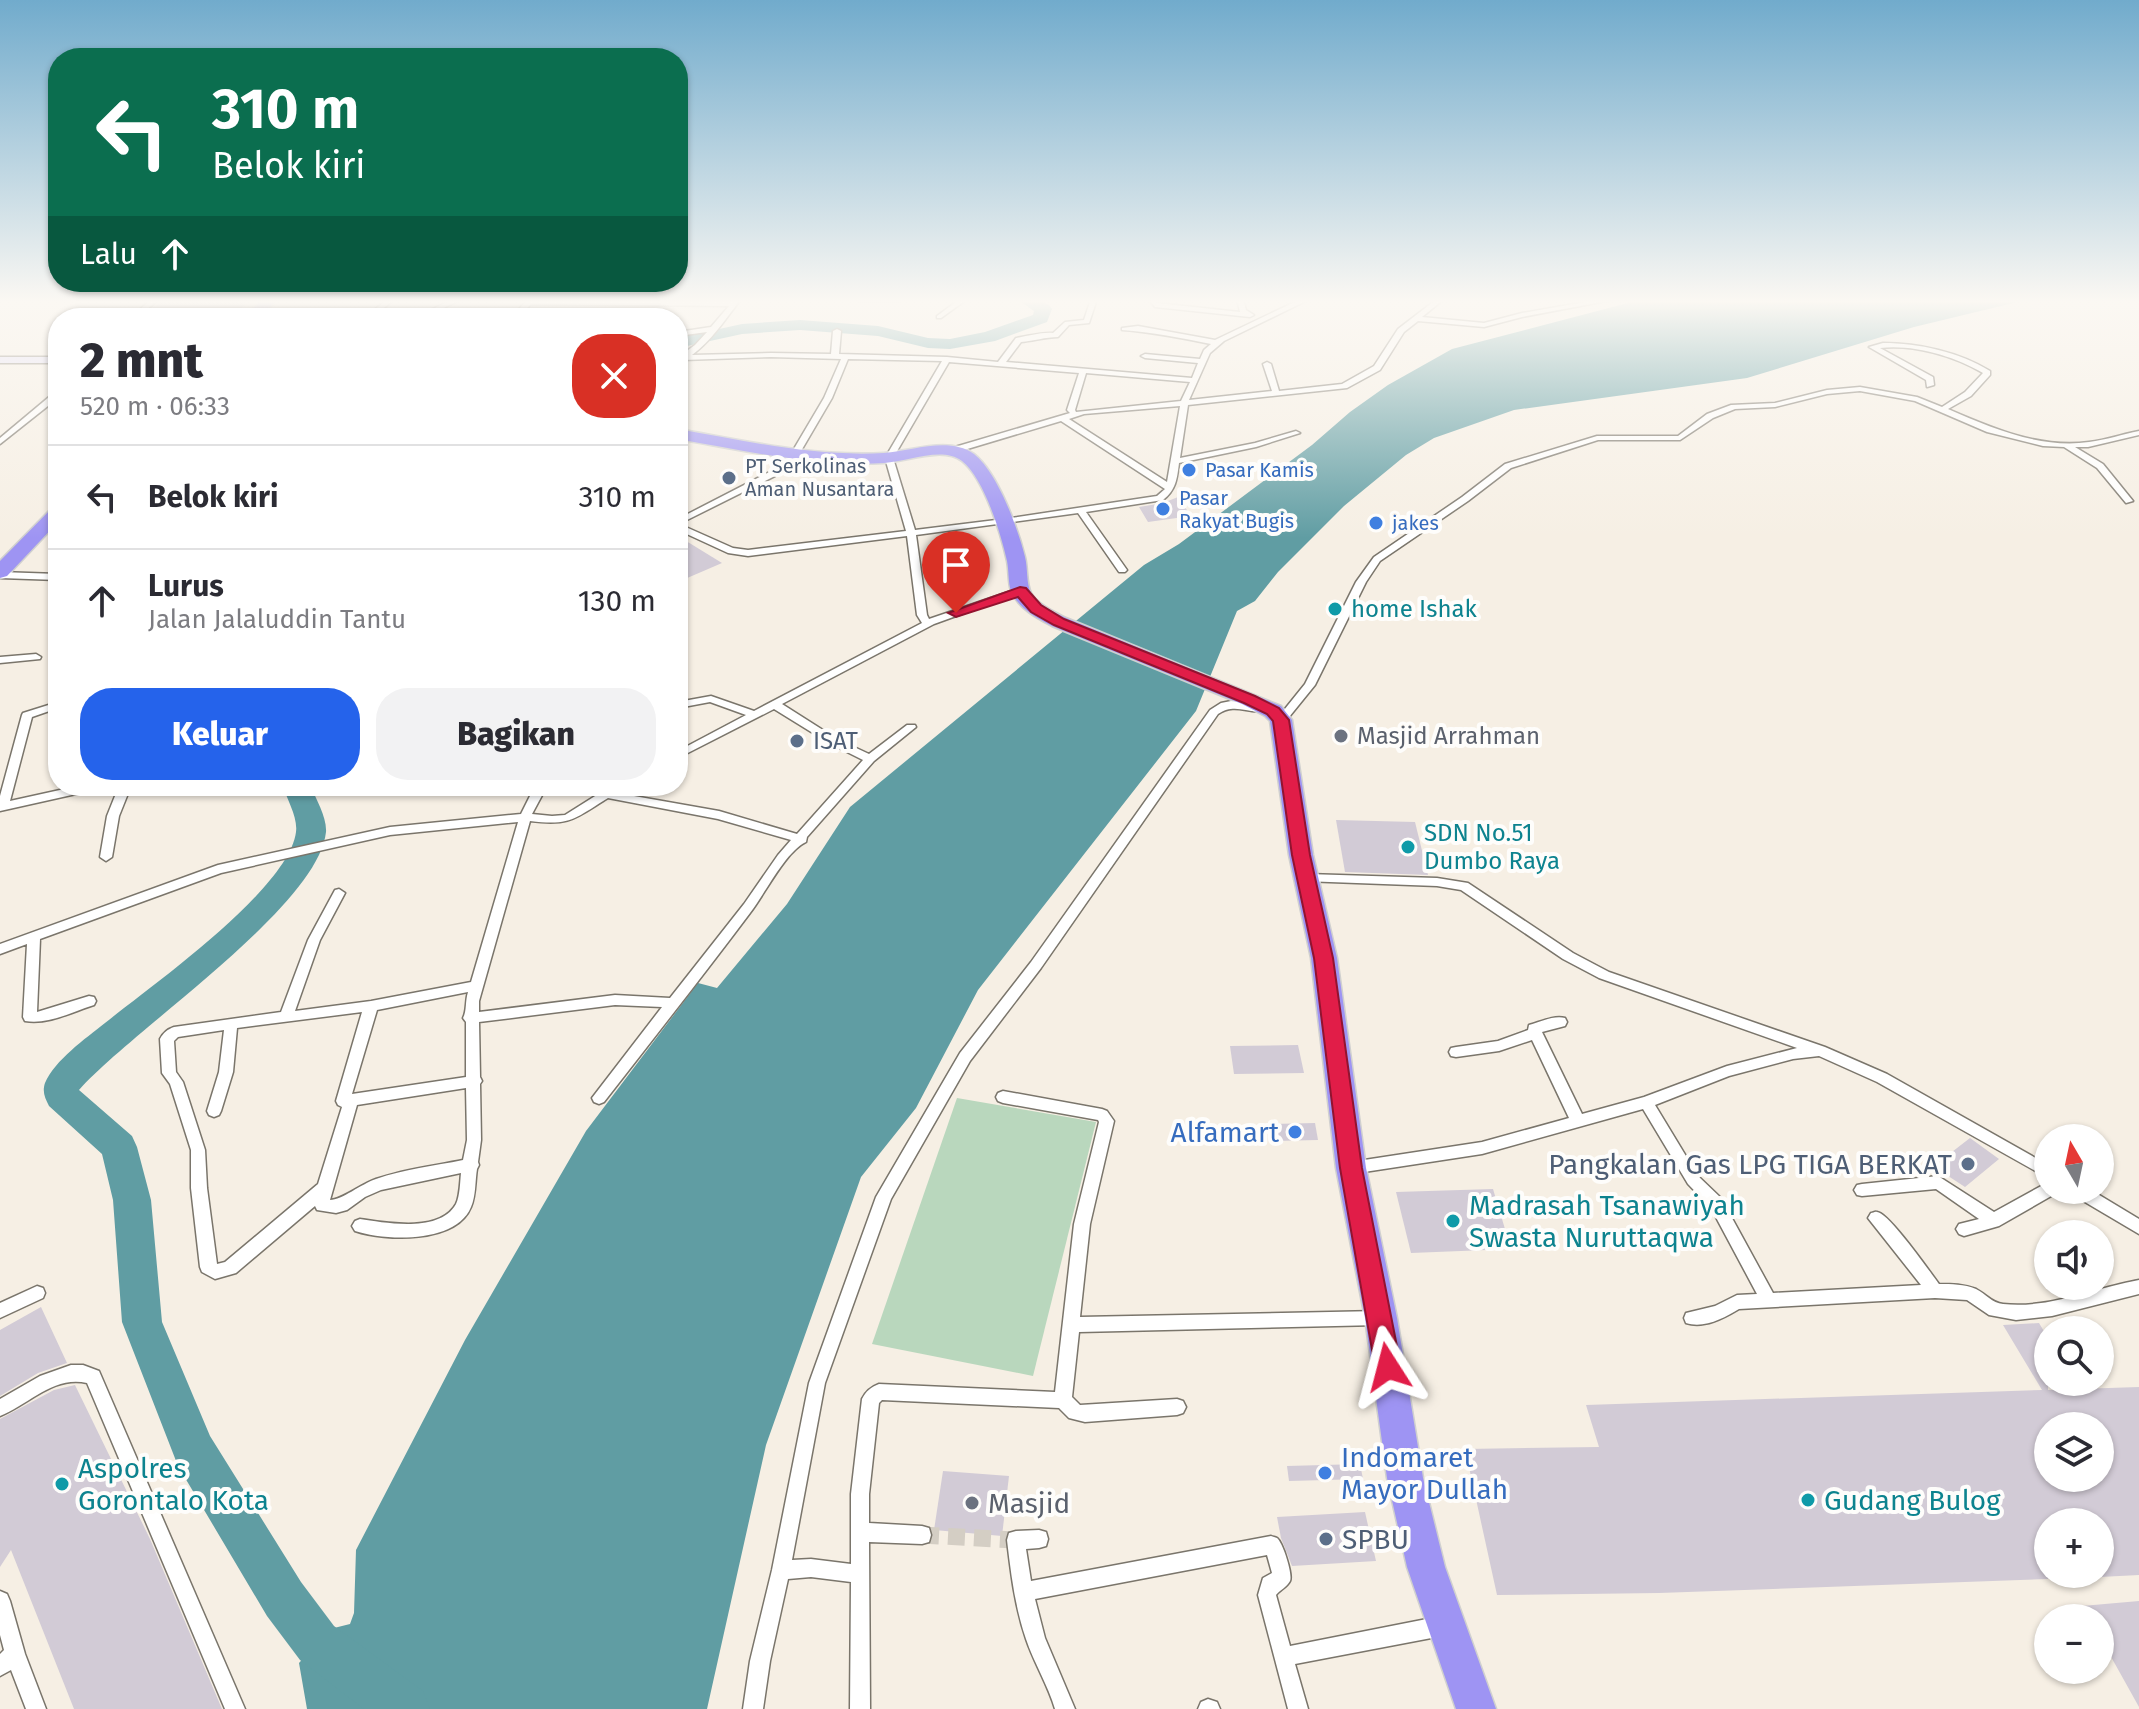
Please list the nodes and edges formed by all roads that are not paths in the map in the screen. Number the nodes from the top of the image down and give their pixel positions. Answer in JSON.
{"nodes":[{"id":1,"x":836,"y":379,"type":"edge"},
{"id":2,"x":935,"y":379,"type":"edge"},
{"id":3,"x":1081,"y":379,"type":"edge"},
{"id":4,"x":1177,"y":379,"type":"edge"},
{"id":5,"x":1272,"y":379,"type":"edge"},
{"id":6,"x":1360,"y":379,"type":"edge"},
{"id":7,"x":1930,"y":379,"type":"edge"},
{"id":8,"x":1982,"y":379,"type":"edge"},
{"id":9,"x":1192,"y":380,"type":"joint"},
{"id":10,"x":1930,"y":385,"type":"dead end"},
{"id":11,"x":1276,"y":393,"type":"junction"},
{"id":12,"x":48,"y":402,"type":"edge"},
{"id":13,"x":1184,"y":403,"type":"junction"},
{"id":14,"x":1943,"y":409,"type":"junction"},
{"id":15,"x":1074,"y":414,"type":"junction"},
{"id":16,"x":1062,"y":418,"type":"junction"},
{"id":17,"x":1296,"y":433,"type":"dead end"},
{"id":18,"x":2139,"y":433,"type":"edge"},
{"id":19,"x":688,"y":436,"type":"edge"},
{"id":20,"x":0,"y":442,"type":"edge"},
{"id":21,"x":2067,"y":446,"type":"junction"},
{"id":22,"x":951,"y":451,"type":"junction"},
{"id":23,"x":795,"y":452,"type":"junction"},
{"id":24,"x":889,"y":458,"type":"junction"},
{"id":25,"x":1176,"y":461,"type":"junction"},
{"id":26,"x":1170,"y":488,"type":"junction"},
{"id":27,"x":2129,"y":501,"type":"dead end"},
{"id":28,"x":1081,"y":511,"type":"junction"},
{"id":29,"x":688,"y":520,"type":"edge"},
{"id":30,"x":1004,"y":522,"type":"junction"},
{"id":31,"x":48,"y":523,"type":"edge"},
{"id":32,"x":688,"y":530,"type":"edge"},
{"id":33,"x":911,"y":533,"type":"junction"},
{"id":34,"x":1122,"y":570,"type":"dead end"},
{"id":35,"x":0,"y":574,"type":"edge"},
{"id":36,"x":48,"y":576,"type":"edge"},
{"id":37,"x":1020,"y":591,"type":"junction"},
{"id":38,"x":931,"y":622,"type":"junction"},
{"id":39,"x":36,"y":657,"type":"dead end"},
{"id":40,"x":0,"y":660,"type":"edge"},
{"id":41,"x":688,"y":703,"type":"edge"},
{"id":42,"x":774,"y":704,"type":"junction"},
{"id":43,"x":48,"y":708,"type":"edge"},
{"id":44,"x":1268,"y":710,"type":"junction"},
{"id":45,"x":756,"y":715,"type":"junction"},
{"id":46,"x":911,"y":727,"type":"dead end"},
{"id":47,"x":688,"y":750,"type":"edge"},
{"id":48,"x":870,"y":759,"type":"junction"},
{"id":49,"x":48,"y":796,"type":"edge"},
{"id":50,"x":121,"y":796,"type":"edge"},
{"id":51,"x":536,"y":796,"type":"edge"},
{"id":52,"x":601,"y":796,"type":"edge"},
{"id":53,"x":615,"y":796,"type":"edge"},
{"id":54,"x":1,"y":806,"type":"edge"},
{"id":55,"x":525,"y":817,"type":"junction"},
{"id":56,"x":802,"y":839,"type":"junction"},
{"id":57,"x":106,"y":857,"type":"dead end"},
{"id":58,"x":1307,"y":878,"type":"junction"},
{"id":59,"x":339,"y":893,"type":"dead end"},
{"id":60,"x":34,"y":936,"type":"junction"},
{"id":61,"x":0,"y":949,"type":"edge"},
{"id":62,"x":476,"y":986,"type":"junction"},
{"id":63,"x":89,"y":1001,"type":"dead end"},
{"id":64,"x":673,"y":1003,"type":"junction"},
{"id":65,"x":371,"y":1006,"type":"junction"},
{"id":66,"x":286,"y":1018,"type":"junction"},
{"id":67,"x":470,"y":1018,"type":"junction"},
{"id":68,"x":1560,"y":1022,"type":"dead end"},
{"id":69,"x":231,"y":1024,"type":"junction"},
{"id":70,"x":1536,"y":1033,"type":"junction"},
{"id":71,"x":1820,"y":1051,"type":"junction"},
{"id":72,"x":1456,"y":1052,"type":"dead end"},
{"id":73,"x":475,"y":1081,"type":"junction"},
{"id":74,"x":1003,"y":1097,"type":"dead end"},
{"id":75,"x":599,"y":1098,"type":"dead end"},
{"id":76,"x":351,"y":1102,"type":"junction"},
{"id":77,"x":1646,"y":1102,"type":"junction"},
{"id":78,"x":214,"y":1111,"type":"dead end"},
{"id":79,"x":1578,"y":1122,"type":"junction"},
{"id":80,"x":2034,"y":1164,"type":"edge"},
{"id":81,"x":472,"y":1165,"type":"junction"},
{"id":82,"x":1351,"y":1168,"type":"junction"},
{"id":83,"x":328,"y":1185,"type":"junction"},
{"id":84,"x":1862,"y":1190,"type":"dead end"},
{"id":85,"x":2034,"y":1198,"type":"edge"},
{"id":86,"x":2101,"y":1204,"type":"edge"},
{"id":87,"x":1876,"y":1218,"type":"dead end"},
{"id":88,"x":1994,"y":1221,"type":"junction"},
{"id":89,"x":360,"y":1226,"type":"dead end"},
{"id":90,"x":2139,"y":1227,"type":"edge"},
{"id":91,"x":1964,"y":1229,"type":"dead end"},
{"id":92,"x":2139,"y":1287,"type":"edge"},
{"id":93,"x":1935,"y":1291,"type":"junction"},
{"id":94,"x":37,"y":1293,"type":"dead end"},
{"id":95,"x":1768,"y":1299,"type":"junction"},
{"id":96,"x":0,"y":1311,"type":"edge"},
{"id":97,"x":1381,"y":1318,"type":"junction"},
{"id":98,"x":1692,"y":1318,"type":"dead end"},
{"id":99,"x":1070,"y":1325,"type":"junction"},
{"id":100,"x":1063,"y":1400,"type":"junction"},
{"id":101,"x":1177,"y":1407,"type":"dead end"},
{"id":102,"x":0,"y":1408,"type":"edge"},
{"id":103,"x":860,"y":1532,"type":"junction"},
{"id":104,"x":922,"y":1535,"type":"tunnel mouth"},
{"id":105,"x":1039,"y":1539,"type":"dead end"},
{"id":106,"x":781,"y":1570,"type":"junction"},
{"id":107,"x":859,"y":1574,"type":"junction"},
{"id":108,"x":1023,"y":1592,"type":"junction"},
{"id":109,"x":0,"y":1601,"type":"edge"},
{"id":110,"x":1445,"y":1626,"type":"junction"},
{"id":111,"x":1283,"y":1657,"type":"junction"},
{"id":112,"x":8,"y":1660,"type":"edge"},
{"id":113,"x":36,"y":1709,"type":"edge"},
{"id":114,"x":235,"y":1709,"type":"edge"},
{"id":115,"x":753,"y":1709,"type":"edge"},
{"id":116,"x":860,"y":1709,"type":"edge"},
{"id":117,"x":1065,"y":1709,"type":"edge"},
{"id":118,"x":1298,"y":1709,"type":"edge"},
{"id":119,"x":1476,"y":1709,"type":"edge"}],
"edges":[{"from":1,"to":23,"type":"street"},
{"from":2,"to":24,"type":"street"},
{"from":3,"to":15,"type":"street"},
{"from":4,"to":9,"type":"street"},
{"from":5,"to":11,"type":"street"},
{"from":6,"to":11,"type":"street"},
{"from":7,"to":10,"type":"street"},
{"from":8,"to":14,"type":"street"},
{"from":9,"to":13,"type":"street"},
{"from":11,"to":13,"type":"street"},
{"from":12,"to":20,"type":"street"},
{"from":13,"to":15,"type":"street"},
{"from":13,"to":25,"type":"street"},
{"from":14,"to":21,"type":"street"},
{"from":14,"to":44,"type":"street"},
{"from":15,"to":16,"type":"street"},
{"from":16,"to":22,"type":"street"},
{"from":16,"to":26,"type":"street"},
{"from":17,"to":25,"type":"street"},
{"from":18,"to":21,"type":"street"},
{"from":19,"to":23,"type":"highway"},
{"from":21,"to":27,"type":"street"},
{"from":22,"to":24,"type":"highway"},
{"from":22,"to":30,"type":"highway"},
{"from":23,"to":24,"type":"highway"},
{"from":23,"to":29,"type":"street"},
{"from":24,"to":33,"type":"street"},
{"from":25,"to":26,"type":"street"},
{"from":26,"to":28,"type":"street"},
{"from":28,"to":30,"type":"street"},
{"from":28,"to":34,"type":"street"},
{"from":30,"to":33,"type":"street"},
{"from":30,"to":37,"type":"highway"},
{"from":31,"to":35,"type":"highway"},
{"from":32,"to":33,"type":"street"},
{"from":33,"to":38,"type":"street"},
{"from":35,"to":36,"type":"street"},
{"from":37,"to":38,"type":"street"},
{"from":37,"to":44,"type":"highway"},
{"from":38,"to":42,"type":"street"},
{"from":39,"to":40,"type":"street"},
{"from":41,"to":45,"type":"street"},
{"from":42,"to":45,"type":"street"},
{"from":42,"to":48,"type":"street"},
{"from":43,"to":54,"type":"street"},
{"from":44,"to":58,"type":"highway"},
{"from":44,"to":106,"type":"street"},
{"from":45,"to":47,"type":"street"},
{"from":46,"to":48,"type":"street"},
{"from":48,"to":56,"type":"street"},
{"from":49,"to":54,"type":"street"},
{"from":50,"to":57,"type":"street"},
{"from":51,"to":55,"type":"street"},
{"from":52,"to":55,"type":"street"},
{"from":53,"to":56,"type":"street"},
{"from":55,"to":60,"type":"street"},
{"from":55,"to":62,"type":"street"},
{"from":56,"to":64,"type":"street"},
{"from":58,"to":71,"type":"street"},
{"from":58,"to":82,"type":"highway"},
{"from":59,"to":66,"type":"street"},
{"from":60,"to":61,"type":"street"},
{"from":60,"to":63,"type":"street"},
{"from":62,"to":65,"type":"street"},
{"from":62,"to":67,"type":"street"},
{"from":64,"to":67,"type":"street"},
{"from":64,"to":75,"type":"street"},
{"from":65,"to":66,"type":"street"},
{"from":65,"to":76,"type":"street"},
{"from":66,"to":69,"type":"street"},
{"from":67,"to":73,"type":"street"},
{"from":68,"to":70,"type":"street"},
{"from":69,"to":78,"type":"street"},
{"from":69,"to":83,"type":"street"},
{"from":70,"to":72,"type":"street"},
{"from":70,"to":79,"type":"street"},
{"from":71,"to":77,"type":"street"},
{"from":71,"to":80,"type":"street"},
{"from":73,"to":76,"type":"street"},
{"from":73,"to":81,"type":"street"},
{"from":74,"to":99,"type":"street"},
{"from":76,"to":83,"type":"street"},
{"from":77,"to":79,"type":"street"},
{"from":77,"to":95,"type":"street"},
{"from":79,"to":82,"type":"street"},
{"from":81,"to":83,"type":"street"},
{"from":81,"to":89,"type":"street"},
{"from":82,"to":97,"type":"highway"},
{"from":84,"to":88,"type":"street"},
{"from":85,"to":88,"type":"street"},
{"from":86,"to":90,"type":"street"},
{"from":87,"to":93,"type":"street"},
{"from":88,"to":91,"type":"street"},
{"from":92,"to":93,"type":"street"},
{"from":93,"to":95,"type":"street"},
{"from":94,"to":96,"type":"street"},
{"from":95,"to":98,"type":"street"},
{"from":97,"to":99,"type":"street"},
{"from":97,"to":110,"type":"highway"},
{"from":99,"to":100,"type":"street"},
{"from":100,"to":101,"type":"street"},
{"from":100,"to":103,"type":"street"},
{"from":102,"to":114,"type":"street"},
{"from":103,"to":104,"type":"street"},
{"from":103,"to":107,"type":"street"},
{"from":105,"to":108,"type":"street"},
{"from":106,"to":107,"type":"street"},
{"from":106,"to":115,"type":"street"},
{"from":107,"to":116,"type":"street"},
{"from":108,"to":111,"type":"street"},
{"from":108,"to":117,"type":"street"},
{"from":109,"to":112,"type":"street"},
{"from":110,"to":111,"type":"street"},
{"from":110,"to":119,"type":"highway"},
{"from":111,"to":118,"type":"street"},
{"from":112,"to":113,"type":"street"}]}
